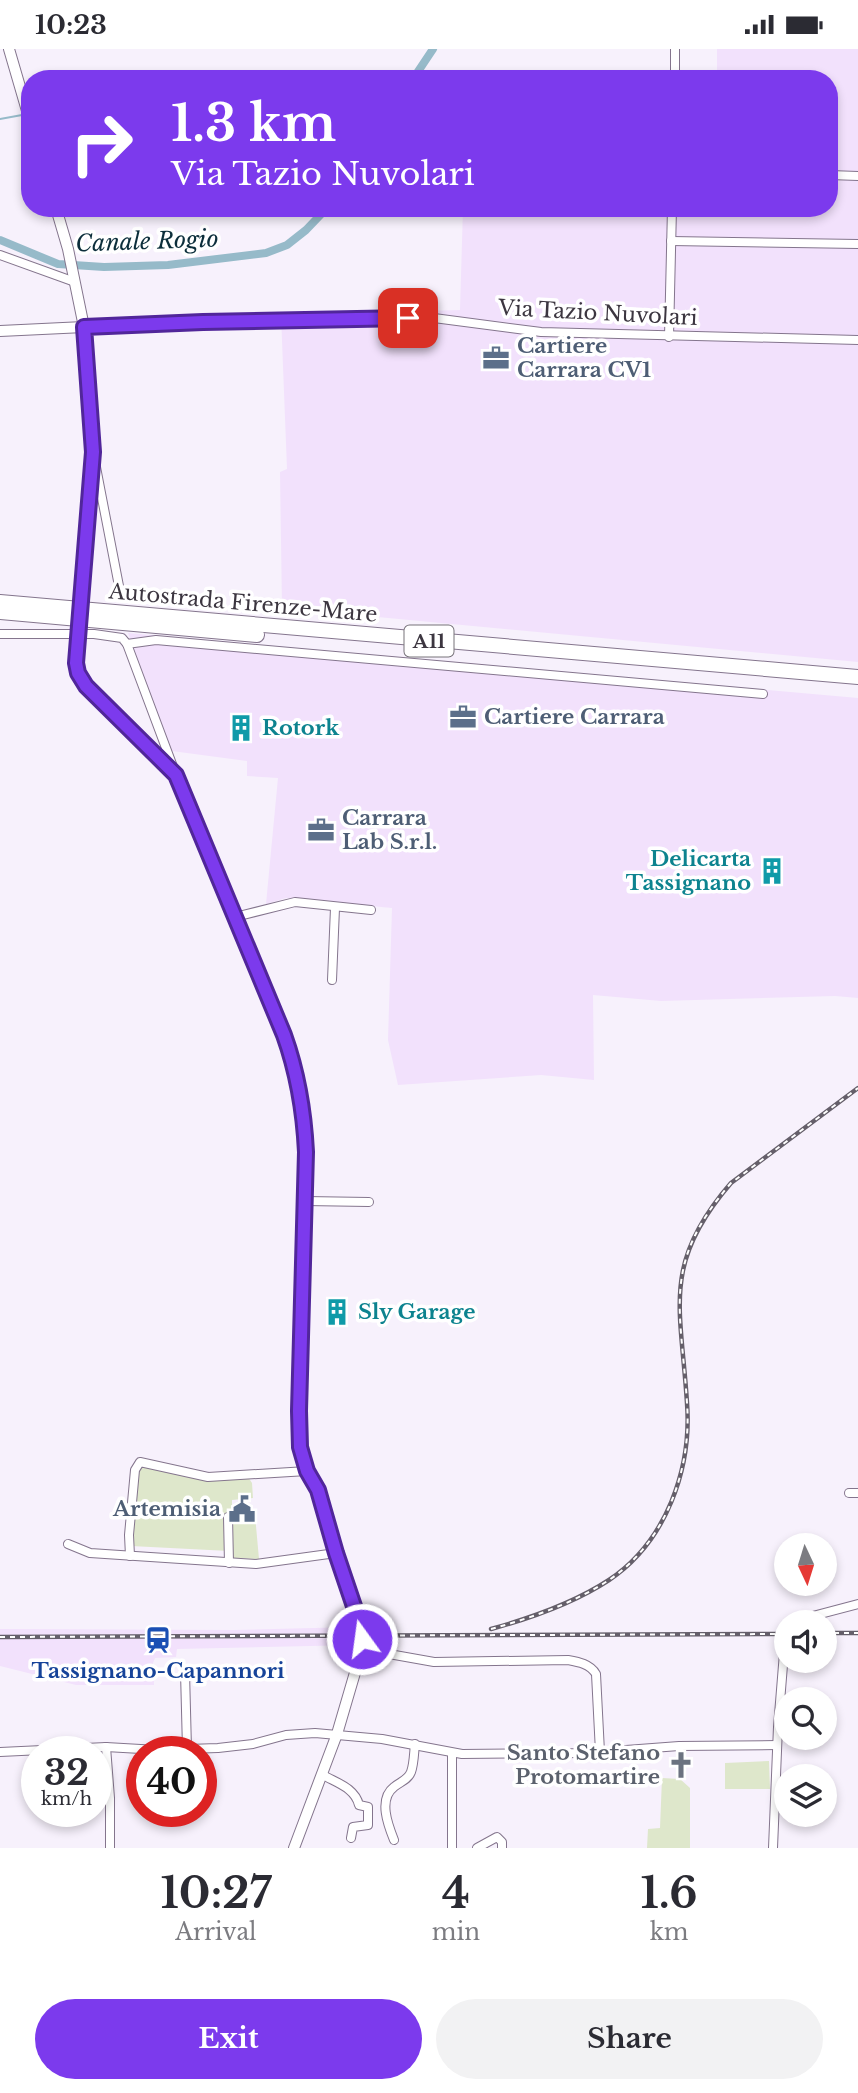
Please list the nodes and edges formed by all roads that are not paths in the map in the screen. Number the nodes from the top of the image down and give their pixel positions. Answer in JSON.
{"nodes":[{"id":1,"x":9,"y":49,"type":"edge"},
{"id":2,"x":676,"y":49,"type":"edge"},
{"id":3,"x":675,"y":70,"type":"edge"},
{"id":4,"x":21,"y":90,"type":"edge"},
{"id":5,"x":838,"y":175,"type":"edge"},
{"id":6,"x":858,"y":176,"type":"edge"},
{"id":7,"x":58,"y":217,"type":"edge"},
{"id":8,"x":672,"y":217,"type":"edge"},
{"id":9,"x":671,"y":241,"type":"junction"},
{"id":10,"x":858,"y":244,"type":"edge"},
{"id":11,"x":0,"y":255,"type":"edge"},
{"id":12,"x":74,"y":277,"type":"junction"},
{"id":13,"x":84,"y":327,"type":"junction"},
{"id":14,"x":0,"y":331,"type":"edge"},
{"id":15,"x":669,"y":337,"type":"junction"},
{"id":16,"x":858,"y":340,"type":"edge"},
{"id":17,"x":93,"y":452,"type":"junction"},
{"id":18,"x":119,"y":586,"type":"dead end"},
{"id":19,"x":0,"y":602,"type":"edge"},
{"id":20,"x":0,"y":612,"type":"edge"},
{"id":21,"x":0,"y":634,"type":"edge"},
{"id":22,"x":127,"y":644,"type":"junction"},
{"id":23,"x":858,"y":677,"type":"edge"},
{"id":24,"x":858,"y":687,"type":"edge"},
{"id":25,"x":763,"y":694,"type":"dead end"},
{"id":26,"x":176,"y":775,"type":"junction"},
{"id":27,"x":335,"y":908,"type":"junction"},
{"id":28,"x":371,"y":910,"type":"dead end"},
{"id":29,"x":235,"y":917,"type":"junction"},
{"id":30,"x":331,"y":980,"type":"dead end"},
{"id":31,"x":305,"y":1201,"type":"junction"},
{"id":32,"x":369,"y":1202,"type":"dead end"},
{"id":33,"x":307,"y":1471,"type":"junction"},
{"id":34,"x":228,"y":1517,"type":"dead end"},
{"id":35,"x":68,"y":1544,"type":"dead end"},
{"id":36,"x":336,"y":1553,"type":"junction"},
{"id":37,"x":130,"y":1556,"type":"junction"},
{"id":38,"x":229,"y":1563,"type":"junction"},
{"id":39,"x":858,"y":1604,"type":"edge"},
{"id":40,"x":835,"y":1610,"type":"edge"},
{"id":41,"x":361,"y":1649,"type":"junction"},
{"id":42,"x":185,"y":1672,"type":"dead end"},
{"id":43,"x":337,"y":1734,"type":"junction"},
{"id":44,"x":187,"y":1736,"type":"edge"},
{"id":45,"x":415,"y":1744,"type":"junction"},
{"id":46,"x":774,"y":1745,"type":"edge"},
{"id":47,"x":217,"y":1748,"type":"edge"},
{"id":48,"x":777,"y":1750,"type":"edge"},
{"id":49,"x":21,"y":1751,"type":"edge"},
{"id":50,"x":0,"y":1752,"type":"edge"},
{"id":51,"x":600,"y":1752,"type":"junction"},
{"id":52,"x":452,"y":1753,"type":"junction"},
{"id":53,"x":323,"y":1775,"type":"junction"},
{"id":54,"x":110,"y":1827,"type":"edge"},
{"id":55,"x":351,"y":1837,"type":"dead end"},
{"id":56,"x":394,"y":1840,"type":"dead end"},
{"id":57,"x":110,"y":1848,"type":"edge"},
{"id":58,"x":294,"y":1848,"type":"edge"},
{"id":59,"x":452,"y":1848,"type":"edge"},
{"id":60,"x":477,"y":1848,"type":"edge"},
{"id":61,"x":502,"y":1848,"type":"edge"},
{"id":62,"x":773,"y":1848,"type":"edge"}],
"edges":[{"from":1,"to":4,"type":"street"},
{"from":2,"to":3,"type":"street"},
{"from":5,"to":6,"type":"street"},
{"from":7,"to":12,"type":"street"},
{"from":8,"to":9,"type":"street"},
{"from":9,"to":10,"type":"street"},
{"from":9,"to":15,"type":"street"},
{"from":11,"to":12,"type":"street"},
{"from":12,"to":13,"type":"street"},
{"from":13,"to":14,"type":"street"},
{"from":13,"to":15,"type":"street","name":"Via Tazio Nuvolari"},
{"from":13,"to":17,"type":"street"},
{"from":15,"to":16,"type":"street","name":"Via Tazio Nuvolari"},
{"from":17,"to":18,"type":"street"},
{"from":17,"to":26,"type":"street","bridge":true},
{"from":19,"to":23,"type":"highway","name":"Autostrada Firenze-Mare","number":"A11"},
{"from":20,"to":24,"type":"highway","name":"Autostrada Firenze-Mare","number":"A11"},
{"from":21,"to":22,"type":"street"},
{"from":22,"to":25,"type":"street"},
{"from":22,"to":26,"type":"street"},
{"from":26,"to":29,"type":"street"},
{"from":27,"to":28,"type":"street"},
{"from":27,"to":29,"type":"street"},
{"from":27,"to":30,"type":"street"},
{"from":29,"to":31,"type":"street"},
{"from":31,"to":32,"type":"street"},
{"from":31,"to":33,"type":"street"},
{"from":33,"to":36,"type":"street"},
{"from":33,"to":37,"type":"street"},
{"from":34,"to":38,"type":"street"},
{"from":35,"to":37,"type":"street"},
{"from":36,"to":38,"type":"street"},
{"from":36,"to":41,"type":"street"},
{"from":37,"to":38,"type":"street"},
{"from":39,"to":40,"type":"street"},
{"from":41,"to":43,"type":"street"},
{"from":41,"to":51,"type":"street"},
{"from":42,"to":44,"type":"street"},
{"from":43,"to":45,"type":"street"},
{"from":43,"to":47,"type":"street"},
{"from":43,"to":53,"type":"street"},
{"from":45,"to":52,"type":"street"},
{"from":45,"to":56,"type":"street"},
{"from":46,"to":51,"type":"street"},
{"from":48,"to":62,"type":"street"},
{"from":49,"to":50,"type":"street"},
{"from":51,"to":52,"type":"street"},
{"from":52,"to":59,"type":"street"},
{"from":53,"to":55,"type":"street"},
{"from":53,"to":58,"type":"street"},
{"from":54,"to":57,"type":"street"},
{"from":60,"to":61,"type":"street"}]}
